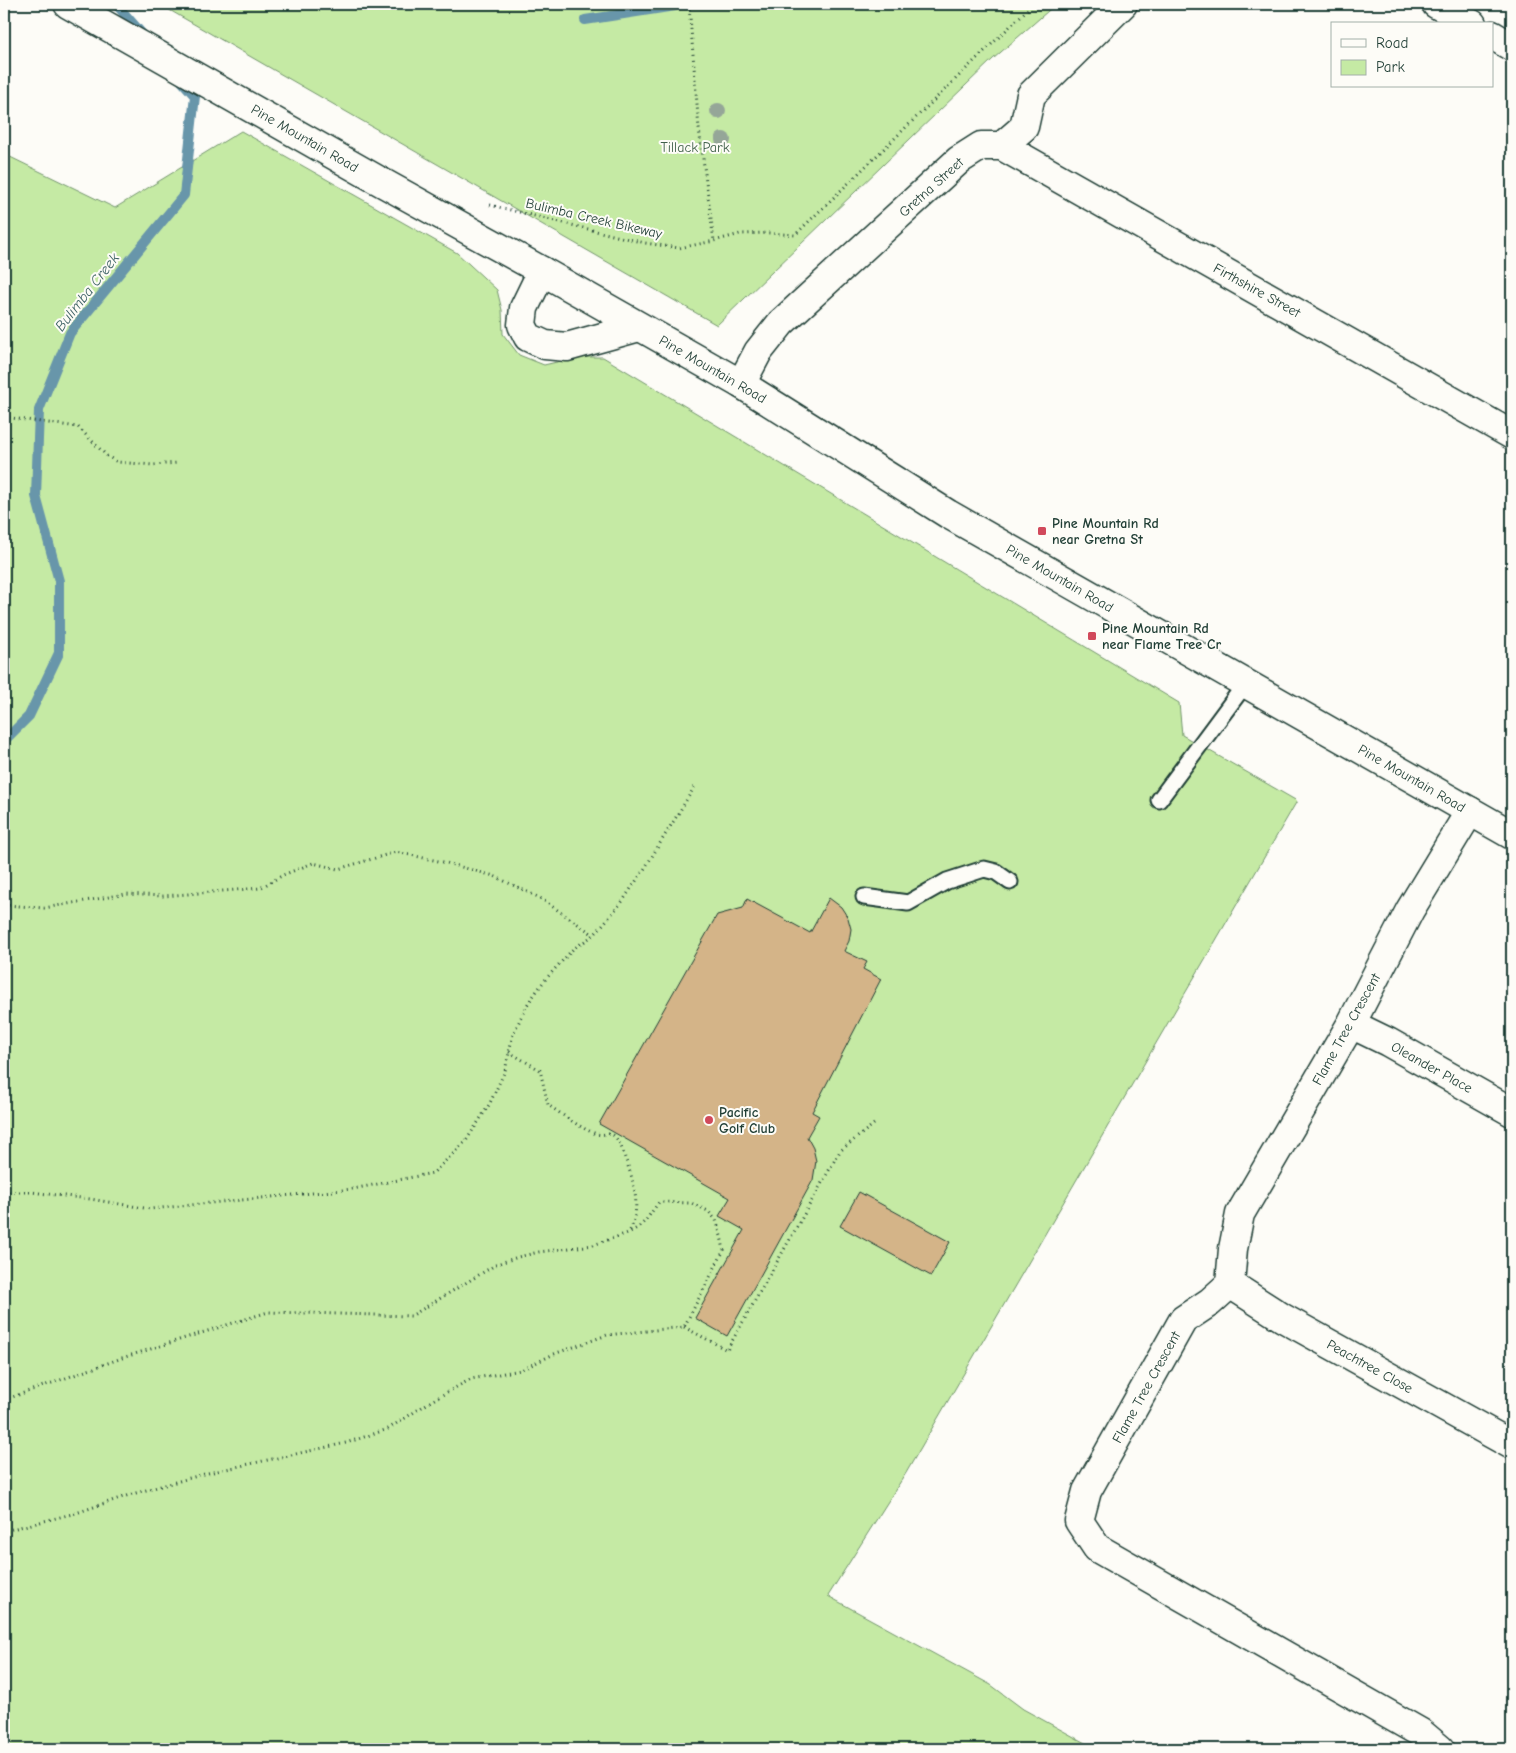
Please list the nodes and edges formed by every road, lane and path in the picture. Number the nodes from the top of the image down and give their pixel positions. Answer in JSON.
{"nodes":[{"id":1,"x":68,"y":4,"type":"edge"},
{"id":2,"x":689,"y":4,"type":"edge"},
{"id":3,"x":1033,"y":4,"type":"edge"},
{"id":4,"x":1123,"y":4,"type":"edge"},
{"id":5,"x":1436,"y":4,"type":"edge"},
{"id":6,"x":1468,"y":22,"type":"edge"},
{"id":7,"x":1494,"y":36,"type":"edge"},
{"id":8,"x":1512,"y":47,"type":"edge"},
{"id":9,"x":1002,"y":146,"type":"junction"},
{"id":10,"x":489,"y":205,"type":"dead end"},
{"id":11,"x":714,"y":241,"type":"junction"},
{"id":12,"x":542,"y":271,"type":"junction"},
{"id":13,"x":639,"y":327,"type":"junction"},
{"id":14,"x":741,"y":384,"type":"junction"},
{"id":15,"x":4,"y":416,"type":"edge"},
{"id":16,"x":1512,"y":434,"type":"edge"},
{"id":17,"x":178,"y":463,"type":"dead end"},
{"id":18,"x":1246,"y":683,"type":"junction"},
{"id":19,"x":695,"y":786,"type":"dead end"},
{"id":20,"x":1159,"y":800,"type":"dead end"},
{"id":21,"x":1470,"y":811,"type":"junction"},
{"id":22,"x":1512,"y":835,"type":"edge"},
{"id":23,"x":1010,"y":882,"type":"dead end"},
{"id":24,"x":864,"y":897,"type":"dead end"},
{"id":25,"x":4,"y":904,"type":"edge"},
{"id":26,"x":594,"y":935,"type":"junction"},
{"id":27,"x":1351,"y":1024,"type":"junction"},
{"id":28,"x":509,"y":1052,"type":"junction"},
{"id":29,"x":1512,"y":1112,"type":"edge"},
{"id":30,"x":874,"y":1124,"type":"dead end"},
{"id":31,"x":4,"y":1192,"type":"edge"},
{"id":32,"x":628,"y":1233,"type":"junction"},
{"id":33,"x":1230,"y":1284,"type":"junction"},
{"id":34,"x":684,"y":1327,"type":"junction"},
{"id":35,"x":4,"y":1400,"type":"edge"},
{"id":36,"x":1512,"y":1445,"type":"edge"},
{"id":37,"x":4,"y":1530,"type":"edge"},
{"id":38,"x":1440,"y":1749,"type":"edge"}],
"edges":[{"from":1,"to":12,"type":"street","name":"Pine Mountain Road"},
{"from":2,"to":11,"type":"path"},
{"from":3,"to":11,"type":"path","name":"Bulimba Creek Bikeway"},
{"from":4,"to":9,"type":"street"},
{"from":5,"to":6,"type":"street"},
{"from":7,"to":8,"type":"street"},
{"from":9,"to":14,"type":"street","name":"Gretna Street"},
{"from":9,"to":16,"type":"street","name":"Firthshire Street"},
{"from":10,"to":11,"type":"path","name":"Bulimba Creek Bikeway"},
{"from":12,"to":13,"type":"street","name":"Pine Mountain Road"},
{"from":12,"to":13,"type":"street"},
{"from":13,"to":14,"type":"street","name":"Pine Mountain Road"},
{"from":14,"to":18,"type":"street","name":"Pine Mountain Road"},
{"from":15,"to":17,"type":"path"},
{"from":18,"to":20,"type":"lane"},
{"from":18,"to":21,"type":"street","name":"Pine Mountain Road"},
{"from":19,"to":26,"type":"path"},
{"from":21,"to":22,"type":"street","name":"Pine Mountain Road"},
{"from":21,"to":27,"type":"street","name":"Flame Tree Crescent"},
{"from":23,"to":24,"type":"lane"},
{"from":25,"to":26,"type":"path"},
{"from":26,"to":28,"type":"path"},
{"from":27,"to":29,"type":"street","name":"Oleander Place"},
{"from":27,"to":33,"type":"street","name":"Flame Tree Crescent"},
{"from":28,"to":31,"type":"path"},
{"from":28,"to":32,"type":"path"},
{"from":30,"to":34,"type":"path"},
{"from":32,"to":34,"type":"path"},
{"from":32,"to":35,"type":"path"},
{"from":33,"to":36,"type":"street","name":"Peachtree Close"},
{"from":33,"to":38,"type":"street","name":"Flame Tree Crescent"},
{"from":34,"to":37,"type":"path"}]}
